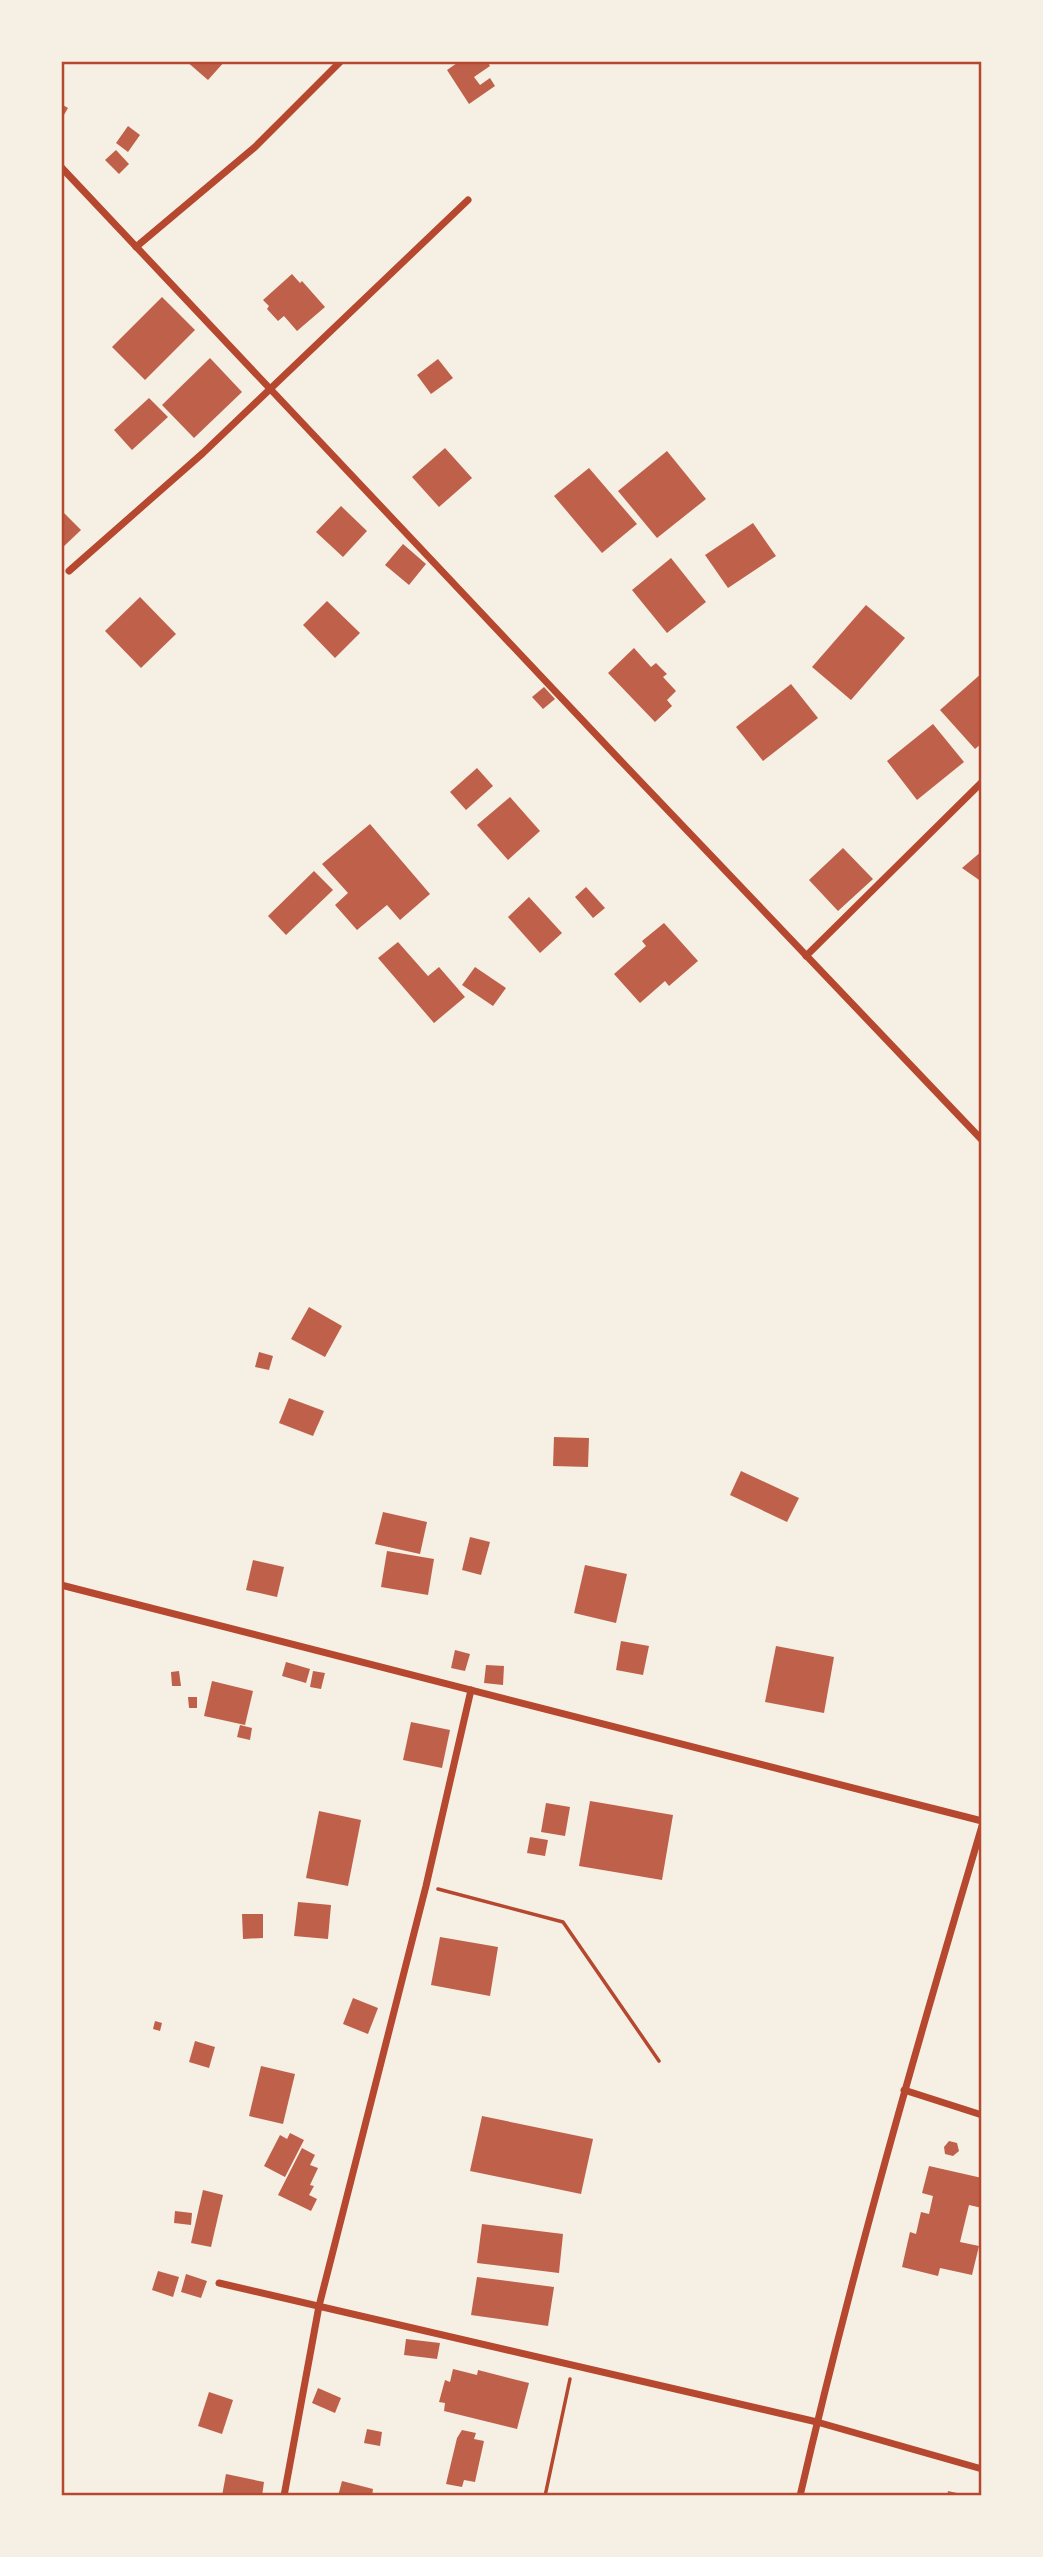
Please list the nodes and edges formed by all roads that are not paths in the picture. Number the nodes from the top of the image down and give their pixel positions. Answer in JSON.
{"nodes":[{"id":1,"x":341,"y":61,"type":"edge"},
{"id":2,"x":61,"y":167,"type":"edge"},
{"id":3,"x":468,"y":200,"type":"dead end"},
{"id":4,"x":136,"y":247,"type":"junction"},
{"id":5,"x":270,"y":388,"type":"junction"},
{"id":6,"x":69,"y":572,"type":"dead end"},
{"id":7,"x":982,"y":782,"type":"edge"},
{"id":8,"x":806,"y":956,"type":"junction"},
{"id":9,"x":982,"y":1140,"type":"edge"},
{"id":10,"x":61,"y":1585,"type":"edge"},
{"id":11,"x":471,"y":1690,"type":"junction"},
{"id":12,"x":982,"y":1823,"type":"edge"},
{"id":13,"x":904,"y":2090,"type":"junction"},
{"id":14,"x":982,"y":2115,"type":"edge"},
{"id":15,"x":219,"y":2283,"type":"dead end"},
{"id":16,"x":318,"y":2306,"type":"junction"},
{"id":17,"x":817,"y":2422,"type":"junction"},
{"id":18,"x":982,"y":2469,"type":"edge"},
{"id":19,"x":284,"y":2496,"type":"edge"},
{"id":20,"x":800,"y":2496,"type":"edge"}],
"edges":[{"from":1,"to":4,"type":"street"},
{"from":2,"to":4,"type":"street"},
{"from":3,"to":5,"type":"street"},
{"from":4,"to":5,"type":"street"},
{"from":5,"to":6,"type":"street"},
{"from":5,"to":8,"type":"street"},
{"from":7,"to":8,"type":"street"},
{"from":8,"to":9,"type":"street"},
{"from":10,"to":11,"type":"street"},
{"from":11,"to":12,"type":"street"},
{"from":11,"to":16,"type":"street"},
{"from":12,"to":13,"type":"street"},
{"from":13,"to":14,"type":"street"},
{"from":13,"to":17,"type":"street"},
{"from":15,"to":16,"type":"street"},
{"from":16,"to":17,"type":"street"},
{"from":16,"to":19,"type":"street"},
{"from":17,"to":18,"type":"street"},
{"from":17,"to":20,"type":"street"}]}
